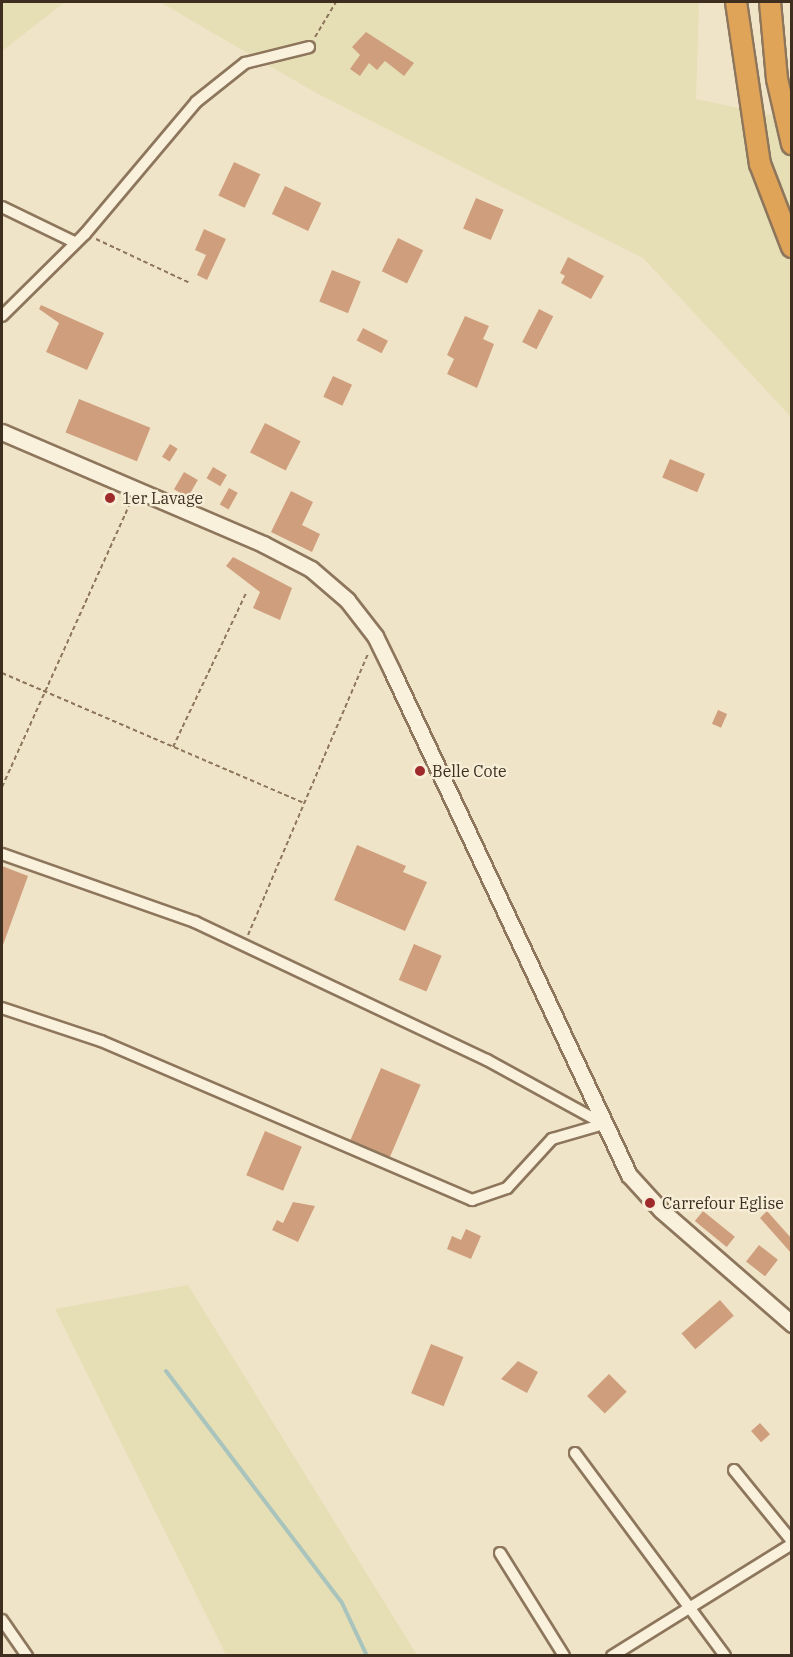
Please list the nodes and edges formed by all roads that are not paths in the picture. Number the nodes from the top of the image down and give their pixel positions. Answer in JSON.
{"nodes":[{"id":1,"x":736,"y":2,"type":"edge"},
{"id":2,"x":770,"y":2,"type":"edge"},
{"id":3,"x":309,"y":47,"type":"road end"},
{"id":4,"x":792,"y":144,"type":"edge"},
{"id":5,"x":2,"y":207,"type":"edge"},
{"id":6,"x":76,"y":243,"type":"junction"},
{"id":7,"x":792,"y":247,"type":"edge"},
{"id":8,"x":2,"y":316,"type":"edge"},
{"id":9,"x":2,"y":432,"type":"edge"},
{"id":10,"x":2,"y":854,"type":"edge"},
{"id":11,"x":2,"y":1008,"type":"edge"},
{"id":12,"x":603,"y":1124,"type":"junction"},
{"id":13,"x":792,"y":1324,"type":"edge"},
{"id":14,"x":575,"y":1453,"type":"dead end"},
{"id":15,"x":734,"y":1470,"type":"dead end"},
{"id":16,"x":792,"y":1542,"type":"edge"},
{"id":17,"x":500,"y":1553,"type":"dead end"},
{"id":18,"x":689,"y":1608,"type":"junction"},
{"id":19,"x":2,"y":1620,"type":"edge"},
{"id":20,"x":27,"y":1656,"type":"edge"},
{"id":21,"x":564,"y":1656,"type":"edge"},
{"id":22,"x":612,"y":1656,"type":"edge"},
{"id":23,"x":725,"y":1656,"type":"edge"}],
"edges":[{"from":1,"to":7,"type":"highway"},
{"from":2,"to":4,"type":"highway"},
{"from":3,"to":6,"type":"street"},
{"from":5,"to":6,"type":"street"},
{"from":6,"to":8,"type":"street"},
{"from":9,"to":12,"type":"street"},
{"from":10,"to":12,"type":"street"},
{"from":11,"to":12,"type":"street"},
{"from":12,"to":13,"type":"street"},
{"from":14,"to":18,"type":"street"},
{"from":15,"to":16,"type":"street"},
{"from":16,"to":18,"type":"street"},
{"from":17,"to":21,"type":"street"},
{"from":18,"to":22,"type":"street"},
{"from":18,"to":23,"type":"street"},
{"from":19,"to":20,"type":"street"}]}
